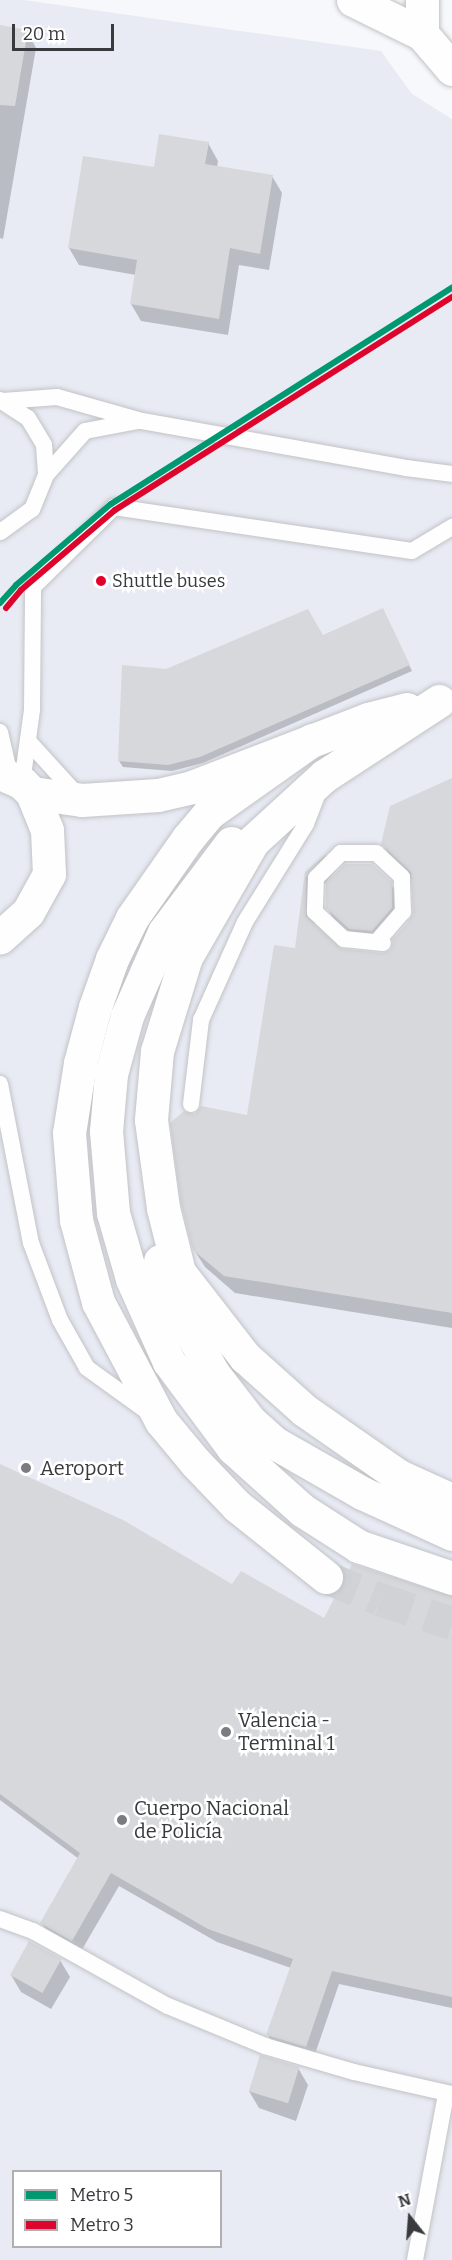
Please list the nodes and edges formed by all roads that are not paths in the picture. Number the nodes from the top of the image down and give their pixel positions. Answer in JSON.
{"nodes":[{"id":1,"x":353,"y":0,"type":"edge"},
{"id":2,"x":422,"y":0,"type":"edge"},
{"id":3,"x":422,"y":34,"type":"junction"},
{"id":4,"x":452,"y":69,"type":"edge"},
{"id":5,"x":1,"y":400,"type":"edge"},
{"id":6,"x":142,"y":421,"type":"junction"},
{"id":7,"x":452,"y":462,"type":"edge"},
{"id":8,"x":406,"y":468,"type":"junction"},
{"id":9,"x":452,"y":474,"type":"edge"},
{"id":10,"x":46,"y":475,"type":"junction"},
{"id":11,"x":452,"y":483,"type":"edge"},
{"id":12,"x":452,"y":527,"type":"edge"},
{"id":13,"x":1,"y":535,"type":"edge"},
{"id":14,"x":446,"y":698,"type":"edge"},
{"id":15,"x":0,"y":732,"type":"edge"},
{"id":16,"x":312,"y":740,"type":"junction"},
{"id":17,"x":28,"y":741,"type":"junction"},
{"id":18,"x":324,"y":776,"type":"junction"},
{"id":19,"x":16,"y":781,"type":"edge"},
{"id":20,"x":82,"y":800,"type":"junction"},
{"id":21,"x":0,"y":937,"type":"edge"},
{"id":22,"x":388,"y":937,"type":"joint"},
{"id":23,"x":0,"y":1084,"type":"edge"},
{"id":24,"x":191,"y":1104,"type":"dead end"},
{"id":25,"x":151,"y":1120,"type":"junction"},
{"id":26,"x":161,"y":1421,"type":"junction"},
{"id":27,"x":452,"y":1500,"type":"edge"},
{"id":28,"x":452,"y":1534,"type":"edge"},
{"id":29,"x":326,"y":1577,"type":"tunnel mouth"},
{"id":30,"x":452,"y":1578,"type":"edge"},
{"id":31,"x":0,"y":1919,"type":"edge"},
{"id":32,"x":449,"y":2094,"type":"edge"},
{"id":33,"x":415,"y":2260,"type":"edge"}],
"edges":[{"from":1,"to":3,"type":"street"},
{"from":2,"to":3,"type":"street"},
{"from":3,"to":4,"type":"street"},
{"from":5,"to":6,"type":"lane"},
{"from":5,"to":10,"type":"lane"},
{"from":6,"to":8,"type":"lane"},
{"from":6,"to":10,"type":"lane"},
{"from":7,"to":8,"type":"lane"},
{"from":8,"to":9,"type":"lane"},
{"from":8,"to":11,"type":"lane"},
{"from":10,"to":13,"type":"lane"},
{"from":12,"to":17,"type":"lane"},
{"from":14,"to":16,"type":"street"},
{"from":14,"to":18,"type":"street"},
{"from":15,"to":19,"type":"lane"},
{"from":16,"to":20,"type":"street"},
{"from":16,"to":26,"type":"street"},
{"from":17,"to":19,"type":"lane"},
{"from":17,"to":20,"type":"lane"},
{"from":18,"to":24,"type":"lane"},
{"from":18,"to":25,"type":"street"},
{"from":18,"to":30,"type":"street"},
{"from":19,"to":20,"type":"street"},
{"from":19,"to":21,"type":"street"},
{"from":22,"to":22,"type":"lane","bridge":true},
{"from":23,"to":26,"type":"lane"},
{"from":25,"to":27,"type":"street"},
{"from":25,"to":28,"type":"street"},
{"from":26,"to":29,"type":"street"},
{"from":31,"to":32,"type":"lane"},
{"from":32,"to":33,"type":"lane"}]}
